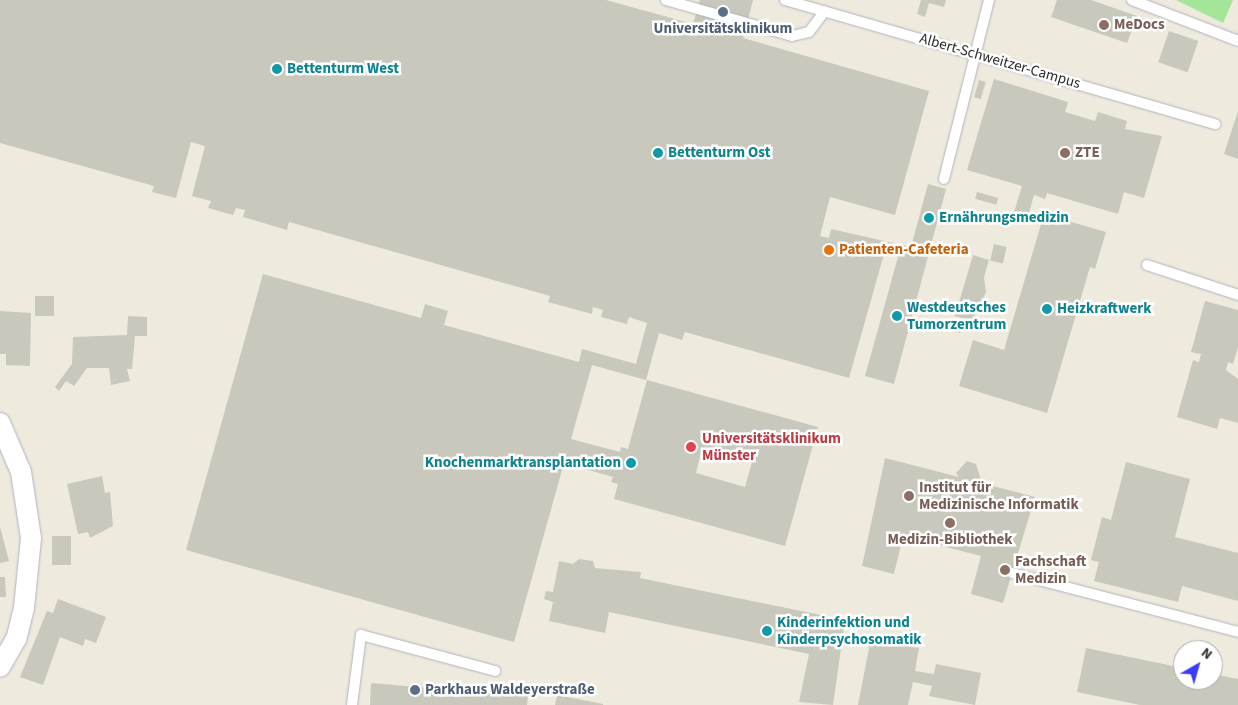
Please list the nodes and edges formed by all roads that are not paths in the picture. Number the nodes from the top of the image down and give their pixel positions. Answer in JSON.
{"nodes":[{"id":1,"x":666,"y":0,"type":"edge"},
{"id":2,"x":785,"y":0,"type":"edge"},
{"id":3,"x":988,"y":0,"type":"edge"},
{"id":4,"x":1132,"y":0,"type":"edge"},
{"id":5,"x":825,"y":11,"type":"junction"},
{"id":6,"x":1237,"y":37,"type":"edge"},
{"id":7,"x":977,"y":55,"type":"junction"},
{"id":8,"x":1215,"y":124,"type":"dead end"},
{"id":9,"x":944,"y":179,"type":"dead end"},
{"id":10,"x":1147,"y":265,"type":"dead end"},
{"id":11,"x":1238,"y":295,"type":"edge"},
{"id":12,"x":0,"y":423,"type":"edge"},
{"id":13,"x":1012,"y":573,"type":"dead end"},
{"id":14,"x":1238,"y":632,"type":"edge"},
{"id":15,"x":0,"y":667,"type":"edge"},
{"id":16,"x":495,"y":671,"type":"dead end"},
{"id":17,"x":352,"y":705,"type":"edge"}],
"edges":[{"from":1,"to":5,"type":"lane"},
{"from":2,"to":5,"type":"lane","name":"Albert-Schweitzer-Campus"},
{"from":3,"to":7,"type":"lane"},
{"from":4,"to":6,"type":"lane"},
{"from":5,"to":7,"type":"lane","name":"Albert-Schweitzer-Campus"},
{"from":7,"to":8,"type":"lane","name":"Albert-Schweitzer-Campus"},
{"from":7,"to":9,"type":"lane"},
{"from":10,"to":11,"type":"lane"},
{"from":12,"to":15,"type":"street"},
{"from":13,"to":14,"type":"lane"},
{"from":16,"to":17,"type":"lane"}]}
